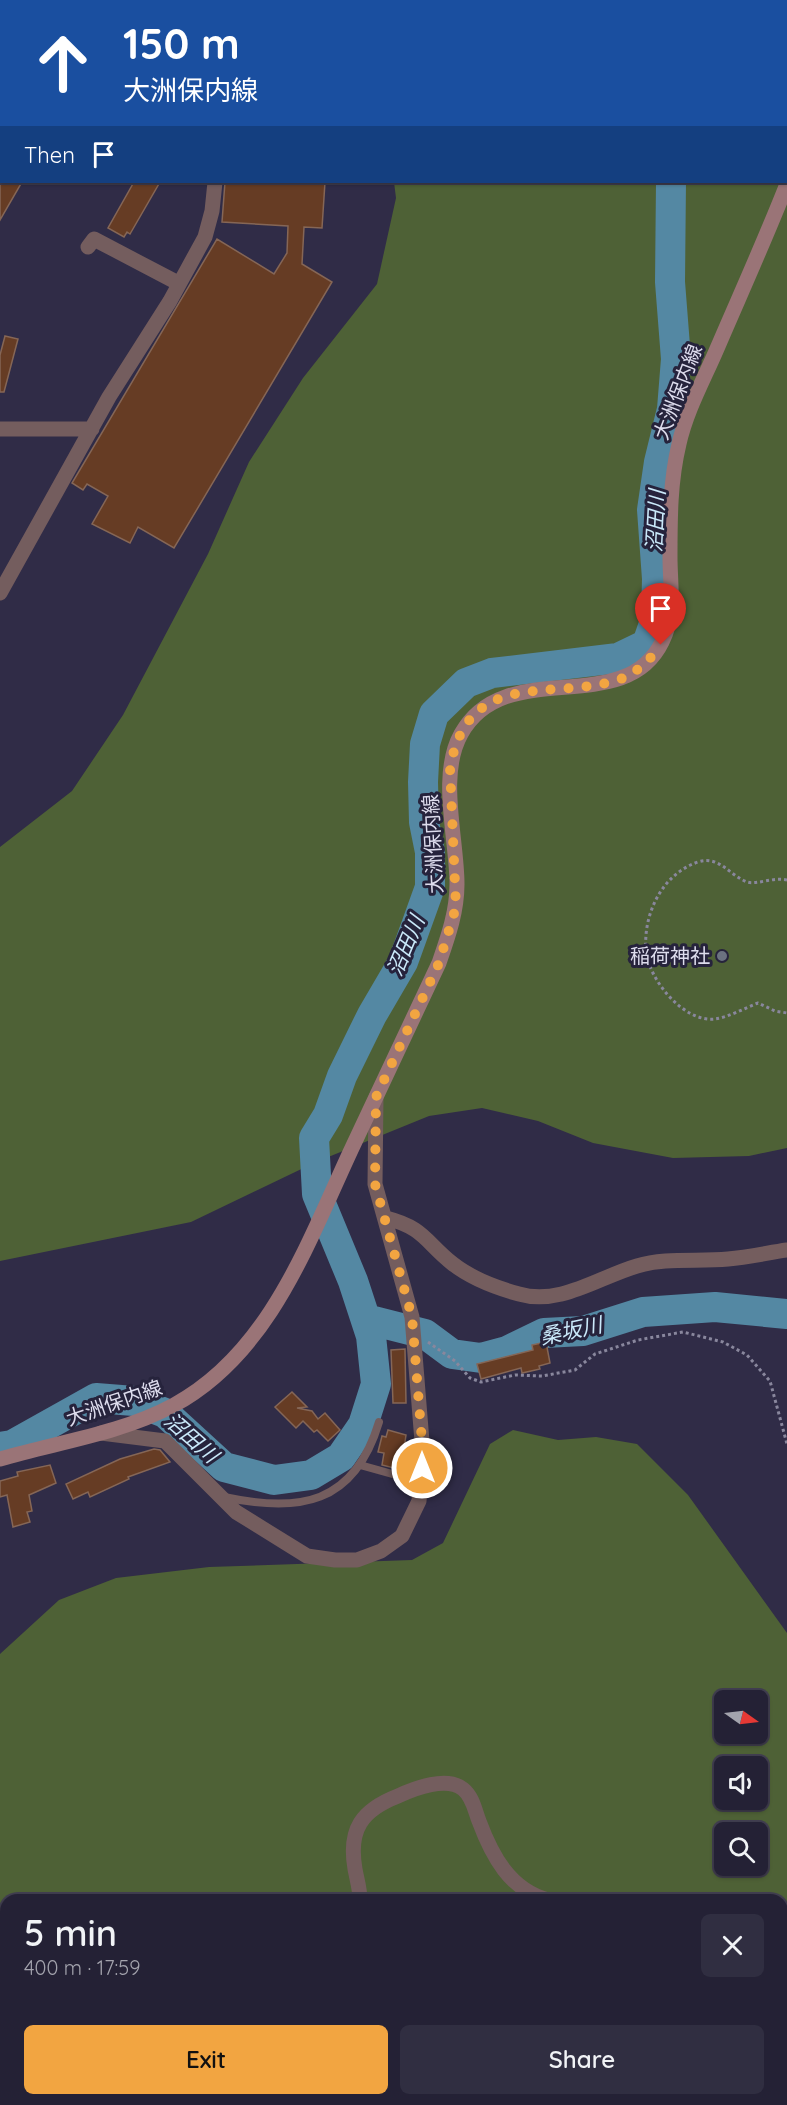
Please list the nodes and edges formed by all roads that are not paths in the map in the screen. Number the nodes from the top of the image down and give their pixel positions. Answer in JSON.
{"nodes":[{"id":1,"x":215,"y":183,"type":"edge"},
{"id":2,"x":787,"y":184,"type":"edge"},
{"id":3,"x":88,"y":247,"type":"dead end"},
{"id":4,"x":178,"y":283,"type":"junction"},
{"id":5,"x":0,"y":429,"type":"edge"},
{"id":6,"x":92,"y":429,"type":"junction"},
{"id":7,"x":0,"y":593,"type":"edge"},
{"id":8,"x":376,"y":1097,"type":"junction"},
{"id":9,"x":386,"y":1218,"type":"junction"},
{"id":10,"x":787,"y":1250,"type":"edge"},
{"id":11,"x":379,"y":1422,"type":"dead end"},
{"id":12,"x":101,"y":1433,"type":"junction"},
{"id":13,"x":0,"y":1459,"type":"edge"},
{"id":14,"x":360,"y":1465,"type":"junction"},
{"id":15,"x":421,"y":1482,"type":"junction"},
{"id":16,"x":222,"y":1497,"type":"junction"},
{"id":17,"x":359,"y":1894,"type":"edge"},
{"id":18,"x":536,"y":1894,"type":"edge"}],
"edges":[{"from":1,"to":4,"type":"street"},
{"from":2,"to":8,"type":"main road","name":"大洲保内線"},
{"from":3,"to":4,"type":"street"},
{"from":4,"to":6,"type":"street"},
{"from":5,"to":6,"type":"street"},
{"from":6,"to":7,"type":"street"},
{"from":8,"to":9,"type":"street"},
{"from":8,"to":12,"type":"main road","name":"大洲保内線"},
{"from":9,"to":10,"type":"street"},
{"from":9,"to":15,"type":"street"},
{"from":11,"to":14,"type":"lane"},
{"from":12,"to":13,"type":"main road","name":"大洲保内線"},
{"from":12,"to":16,"type":"street"},
{"from":14,"to":15,"type":"lane"},
{"from":14,"to":16,"type":"lane"},
{"from":15,"to":16,"type":"street"},
{"from":17,"to":18,"type":"street"}]}
